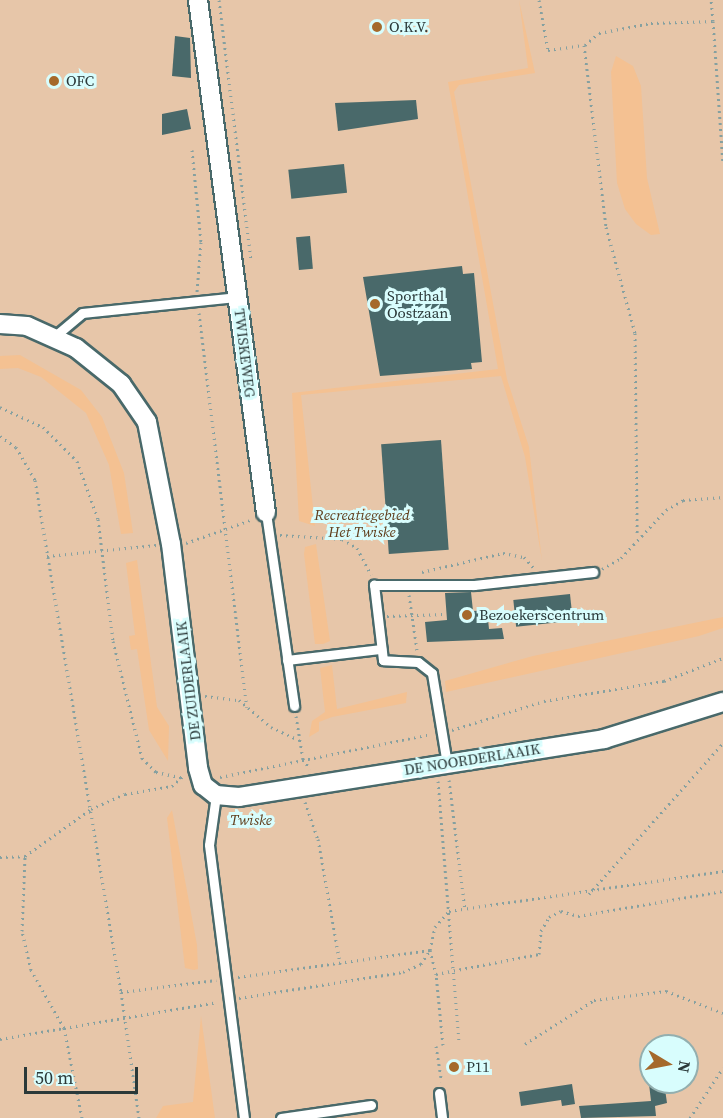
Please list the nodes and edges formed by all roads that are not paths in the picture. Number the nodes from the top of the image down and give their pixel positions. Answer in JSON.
{"nodes":[{"id":1,"x":198,"y":0,"type":"edge"},
{"id":2,"x":238,"y":297,"type":"junction"},
{"id":3,"x":0,"y":324,"type":"edge"},
{"id":4,"x":55,"y":336,"type":"junction"},
{"id":5,"x":266,"y":513,"type":"joint"},
{"id":6,"x":593,"y":572,"type":"road end"},
{"id":7,"x":381,"y":649,"type":"junction"},
{"id":8,"x":287,"y":660,"type":"junction"},
{"id":9,"x":723,"y":702,"type":"edge"},
{"id":10,"x":294,"y":706,"type":"road end"},
{"id":11,"x":441,"y":765,"type":"junction"},
{"id":12,"x":216,"y":795,"type":"junction"},
{"id":13,"x":441,"y":1093,"type":"road end"},
{"id":14,"x":371,"y":1105,"type":"dead end"},
{"id":15,"x":244,"y":1118,"type":"edge"},
{"id":16,"x":281,"y":1118,"type":"edge"},
{"id":17,"x":442,"y":1118,"type":"edge"}],
"edges":[{"from":1,"to":2,"type":"street","name":"TWISKEWEG"},
{"from":2,"to":4,"type":"lane"},
{"from":2,"to":5,"type":"street","name":"TWISKEWEG"},
{"from":3,"to":4,"type":"street","name":"DE ZUIDERLAAIK"},
{"from":4,"to":12,"type":"street","name":"DE ZUIDERLAAIK"},
{"from":5,"to":8,"type":"lane","name":"TWISKEWEG"},
{"from":6,"to":7,"type":"lane"},
{"from":7,"to":8,"type":"lane"},
{"from":7,"to":11,"type":"lane"},
{"from":8,"to":10,"type":"lane","name":"TWISKEWEG"},
{"from":9,"to":11,"type":"street","name":"DE NOORDERLAAIK"},
{"from":11,"to":12,"type":"street","name":"DE NOORDERLAAIK"},
{"from":12,"to":15,"type":"lane"},
{"from":13,"to":17,"type":"lane"},
{"from":14,"to":16,"type":"lane"}]}
